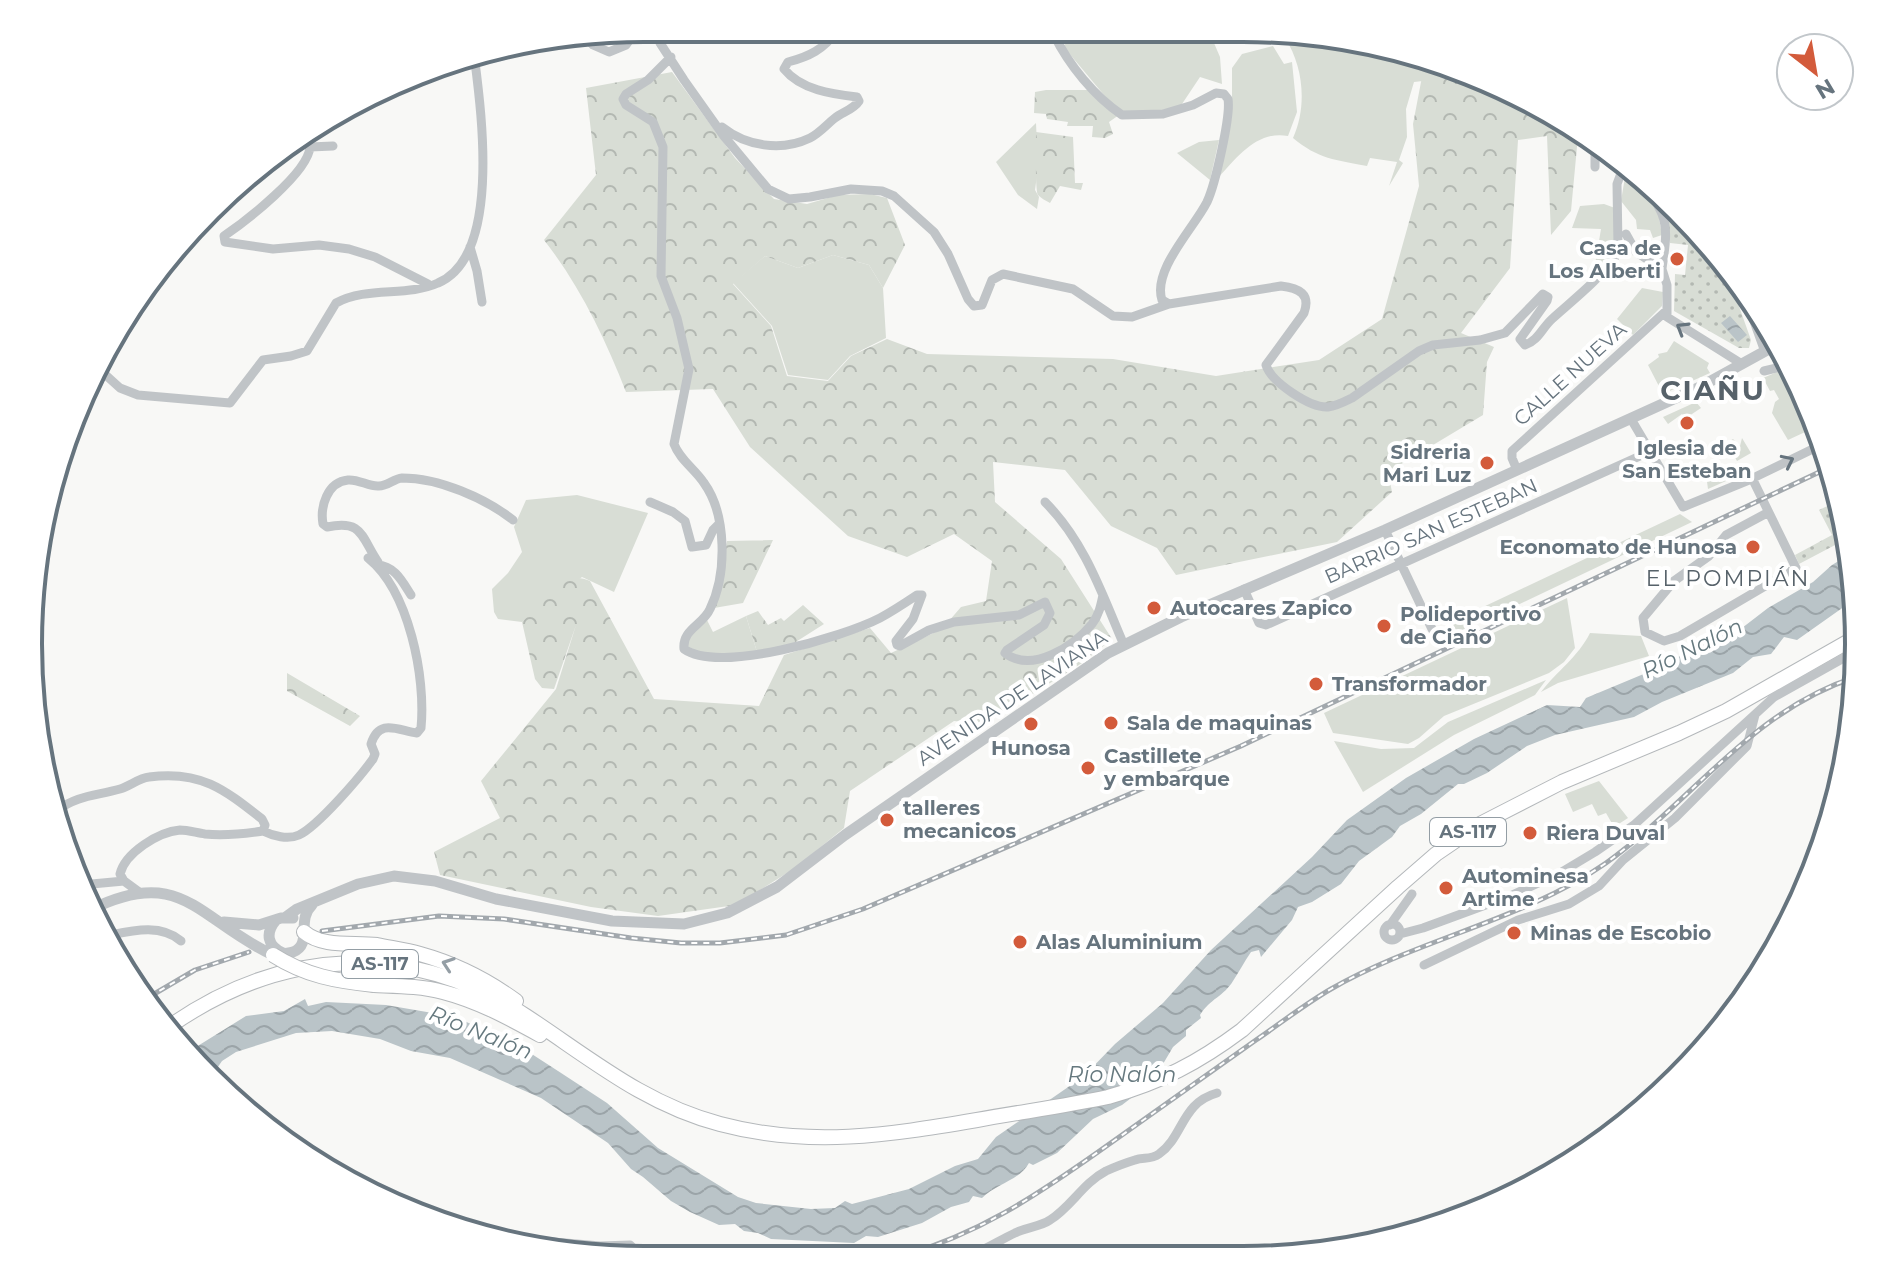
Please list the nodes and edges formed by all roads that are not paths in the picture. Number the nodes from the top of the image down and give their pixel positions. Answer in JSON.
{"nodes":[{"id":1,"x":628,"y":42,"type":"edge"},
{"id":2,"x":660,"y":42,"type":"edge"},
{"id":3,"x":828,"y":42,"type":"edge"},
{"id":4,"x":1058,"y":42,"type":"edge"},
{"id":5,"x":592,"y":44,"type":"edge"},
{"id":6,"x":671,"y":57,"type":"junction"},
{"id":7,"x":475,"y":67,"type":"edge"},
{"id":8,"x":710,"y":115,"type":"junction"},
{"id":9,"x":307,"y":145,"type":"edge"},
{"id":10,"x":333,"y":146,"type":"dead end"},
{"id":11,"x":310,"y":147,"type":"junction"},
{"id":12,"x":1595,"y":156,"type":"edge"},
{"id":13,"x":1595,"y":167,"type":"dead end"},
{"id":14,"x":1620,"y":175,"type":"edge"},
{"id":15,"x":1656,"y":206,"type":"edge"},
{"id":16,"x":1663,"y":216,"type":"junction"},
{"id":17,"x":1667,"y":216,"type":"edge"},
{"id":18,"x":1626,"y":234,"type":"dead end"},
{"id":19,"x":470,"y":247,"type":"junction"},
{"id":20,"x":1662,"y":269,"type":"junction"},
{"id":21,"x":430,"y":285,"type":"junction"},
{"id":22,"x":482,"y":302,"type":"dead end"},
{"id":23,"x":1169,"y":304,"type":"junction"},
{"id":24,"x":1666,"y":311,"type":"junction"},
{"id":25,"x":1761,"y":338,"type":"edge"},
{"id":26,"x":1765,"y":349,"type":"joint"},
{"id":27,"x":1742,"y":364,"type":"junction"},
{"id":28,"x":1777,"y":368,"type":"edge"},
{"id":29,"x":1764,"y":371,"type":"dead end"},
{"id":30,"x":106,"y":375,"type":"edge"},
{"id":31,"x":1631,"y":419,"type":"junction"},
{"id":32,"x":1813,"y":449,"type":"edge"},
{"id":33,"x":1651,"y":451,"type":"junction"},
{"id":34,"x":1517,"y":470,"type":"junction"},
{"id":35,"x":1752,"y":478,"type":"junction"},
{"id":36,"x":650,"y":502,"type":"dead end"},
{"id":37,"x":1045,"y":502,"type":"dead end"},
{"id":38,"x":1767,"y":513,"type":"junction"},
{"id":39,"x":513,"y":520,"type":"dead end"},
{"id":40,"x":718,"y":525,"type":"junction"},
{"id":41,"x":1385,"y":530,"type":"junction"},
{"id":42,"x":368,"y":558,"type":"dead end"},
{"id":43,"x":378,"y":564,"type":"junction"},
{"id":44,"x":1402,"y":564,"type":"junction"},
{"id":45,"x":1244,"y":589,"type":"junction"},
{"id":46,"x":411,"y":595,"type":"dead end"},
{"id":47,"x":1103,"y":595,"type":"junction"},
{"id":48,"x":1432,"y":629,"type":"dead end"},
{"id":49,"x":1845,"y":643,"type":"edge"},
{"id":50,"x":1124,"y":645,"type":"junction"},
{"id":51,"x":1845,"y":657,"type":"edge"},
{"id":52,"x":1755,"y":715,"type":"junction"},
{"id":53,"x":65,"y":806,"type":"edge"},
{"id":54,"x":263,"y":831,"type":"junction"},
{"id":55,"x":124,"y":881,"type":"junction"},
{"id":56,"x":92,"y":884,"type":"edge"},
{"id":57,"x":139,"y":892,"type":"junction"},
{"id":58,"x":1412,"y":894,"type":"dead end"},
{"id":59,"x":315,"y":902,"type":"junction"},
{"id":60,"x":102,"y":904,"type":"edge"},
{"id":61,"x":281,"y":919,"type":"junction"},
{"id":62,"x":219,"y":921,"type":"junction"},
{"id":63,"x":304,"y":929,"type":"junction"},
{"id":64,"x":117,"y":934,"type":"edge"},
{"id":65,"x":181,"y":941,"type":"dead end"},
{"id":66,"x":278,"y":954,"type":"junction"},
{"id":67,"x":1424,"y":965,"type":"dead end"},
{"id":68,"x":176,"y":1022,"type":"edge"},
{"id":69,"x":581,"y":1054,"type":"junction"},
{"id":70,"x":611,"y":1075,"type":"junction"},
{"id":71,"x":1217,"y":1093,"type":"dead end"},
{"id":72,"x":992,"y":1246,"type":"edge"}],
"edges":[{"from":1,"to":5,"type":"street"},
{"from":2,"to":6,"type":"street"},
{"from":3,"to":8,"type":"street"},
{"from":4,"to":23,"type":"street"},
{"from":6,"to":8,"type":"street"},
{"from":6,"to":40,"type":"street"},
{"from":7,"to":19,"type":"street"},
{"from":8,"to":23,"type":"street"},
{"from":9,"to":11,"type":"street"},
{"from":10,"to":11,"type":"street"},
{"from":11,"to":21,"type":"street"},
{"from":12,"to":13,"type":"street"},
{"from":14,"to":23,"type":"street"},
{"from":15,"to":16,"type":"street"},
{"from":16,"to":17,"type":"street"},
{"from":16,"to":20,"type":"street"},
{"from":18,"to":20,"type":"street"},
{"from":19,"to":21,"type":"street"},
{"from":19,"to":22,"type":"street"},
{"from":20,"to":24,"type":"street"},
{"from":21,"to":30,"type":"street"},
{"from":27,"to":24,"type":"street","one_way":true},
{"from":24,"to":34,"type":"street","name":"CALLE NUEVA"},
{"from":25,"to":26,"type":"street"},
{"from":26,"to":27,"type":"street","name":"AVENIDA DE LAVIANA"},
{"from":27,"to":31,"type":"street","name":"AVENIDA DE LAVIANA"},
{"from":28,"to":29,"type":"street"},
{"from":31,"to":33,"type":"street"},
{"from":31,"to":34,"type":"street","name":"AVENIDA DE LAVIANA"},
{"from":35,"to":32,"type":"street","one_way":true},
{"from":33,"to":35,"type":"street"},
{"from":33,"to":44,"type":"street","name":"BARRIO SAN ESTEBAN"},
{"from":34,"to":41,"type":"street","name":"AVENIDA DE LAVIANA"},
{"from":35,"to":38,"type":"street"},
{"from":36,"to":40,"type":"street"},
{"from":37,"to":47,"type":"street"},
{"from":38,"to":38,"type":"street"},
{"from":39,"to":43,"type":"street"},
{"from":40,"to":47,"type":"street"},
{"from":41,"to":44,"type":"street"},
{"from":41,"to":45,"type":"street","name":"AVENIDA DE LAVIANA"},
{"from":42,"to":43,"type":"street"},
{"from":43,"to":46,"type":"street"},
{"from":43,"to":54,"type":"street"},
{"from":44,"to":45,"type":"street","name":"BARRIO SAN ESTEBAN"},
{"from":44,"to":48,"type":"street"},
{"from":45,"to":50,"type":"street","name":"AVENIDA DE LAVIANA"},
{"from":47,"to":50,"type":"street"},
{"from":49,"to":70,"type":"main road","number":"AS-117"},
{"from":50,"to":59,"type":"street","name":"AVENIDA DE LAVIANA"},
{"from":51,"to":52,"type":"street"},
{"from":52,"to":58,"type":"street"},
{"from":52,"to":67,"type":"street"},
{"from":53,"to":54,"type":"street"},
{"from":54,"to":55,"type":"street"},
{"from":55,"to":56,"type":"street"},
{"from":55,"to":57,"type":"street"},
{"from":57,"to":60,"type":"street"},
{"from":57,"to":62,"type":"street"},
{"from":59,"to":61,"type":"street","name":"AVENIDA DE LAVIANA"},
{"from":59,"to":63,"type":"street"},
{"from":61,"to":62,"type":"street"},
{"from":61,"to":63,"type":"street"},
{"from":61,"to":66,"type":"street"},
{"from":62,"to":66,"type":"street"},
{"from":63,"to":66,"type":"street"},
{"from":69,"to":63,"type":"main road","number":"AS-117","one_way":true},
{"from":64,"to":65,"type":"street"},
{"from":66,"to":70,"type":"main road","number":"AS-117","bridge":true},
{"from":68,"to":69,"type":"main road","number":"AS-117"},
{"from":69,"to":70,"type":"main road","number":"AS-117"},
{"from":71,"to":72,"type":"street"}]}
